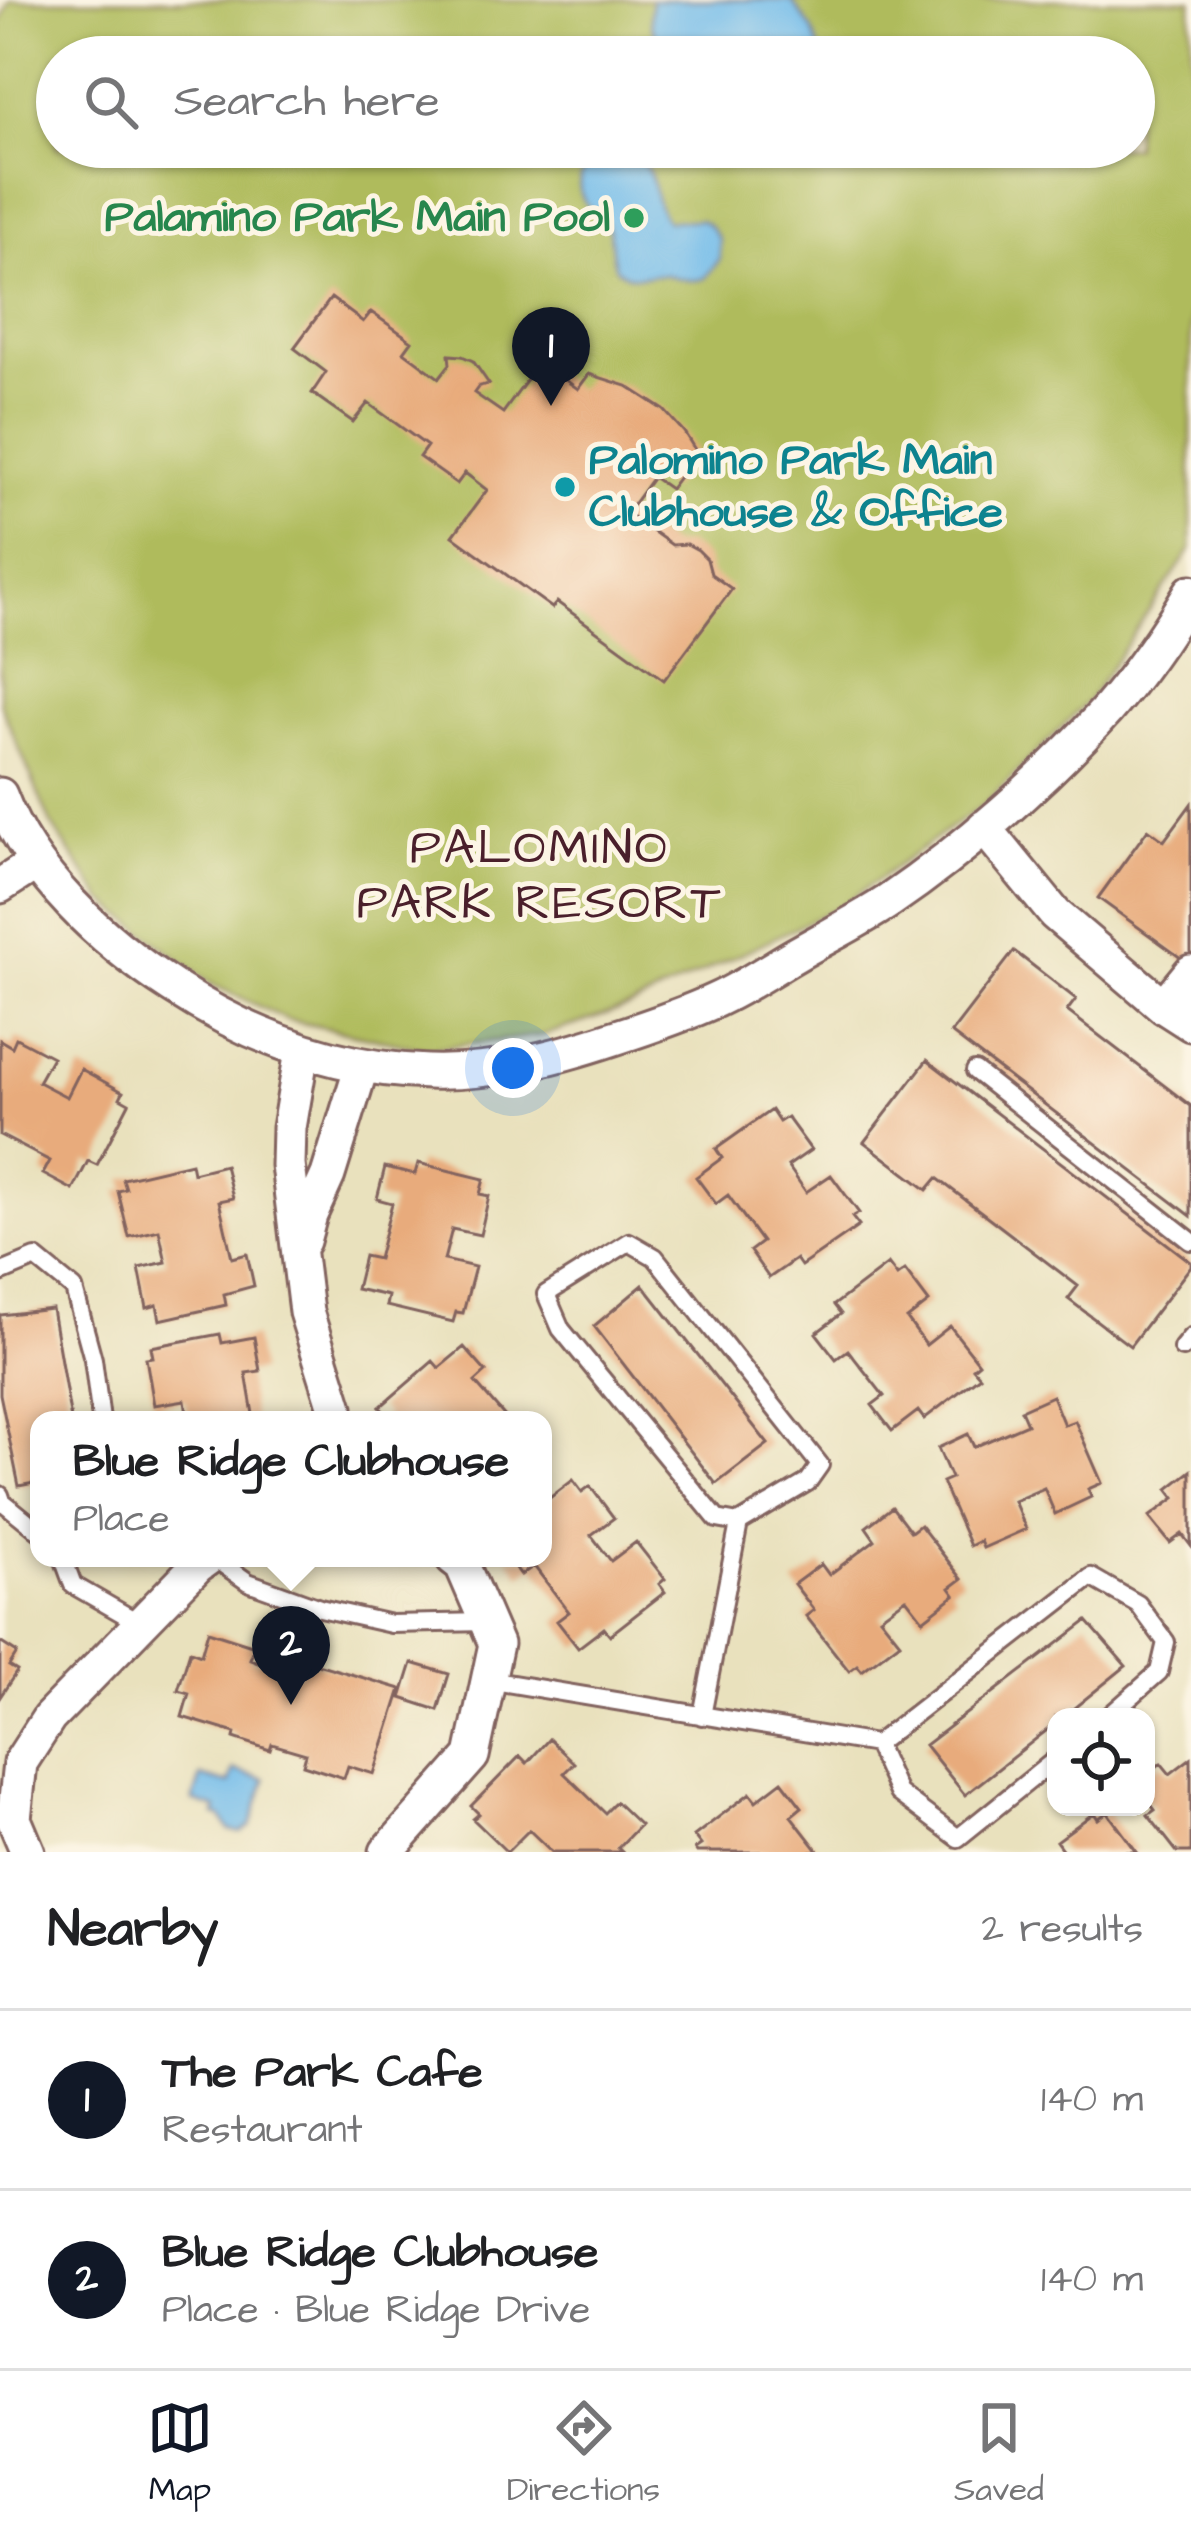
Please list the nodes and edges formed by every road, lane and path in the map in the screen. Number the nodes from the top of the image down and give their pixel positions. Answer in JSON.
{"nodes":[{"id":1,"x":1191,"y":592,"type":"edge"},
{"id":2,"x":3,"y":812,"type":"edge"},
{"id":3,"x":983,"y":827,"type":"junction"},
{"id":4,"x":36,"y":863,"type":"junction"},
{"id":5,"x":0,"y":886,"type":"edge"},
{"id":6,"x":1191,"y":972,"type":"edge"},
{"id":7,"x":1177,"y":1015,"type":"edge"},
{"id":8,"x":302,"y":1051,"type":"junction"},
{"id":9,"x":362,"y":1065,"type":"junction"},
{"id":10,"x":975,"y":1071,"type":"dead end"},
{"id":11,"x":1191,"y":1241,"type":"edge"},
{"id":12,"x":299,"y":1255,"type":"junction"},
{"id":13,"x":0,"y":1274,"type":"edge"},
{"id":14,"x":100,"y":1411,"type":"edge"},
{"id":15,"x":336,"y":1411,"type":"edge"},
{"id":16,"x":0,"y":1495,"type":"edge"},
{"id":17,"x":739,"y":1523,"type":"junction"},
{"id":18,"x":30,"y":1524,"type":"edge"},
{"id":19,"x":67,"y":1567,"type":"edge"},
{"id":20,"x":201,"y":1567,"type":"edge"},
{"id":21,"x":225,"y":1567,"type":"edge"},
{"id":22,"x":462,"y":1567,"type":"edge"},
{"id":23,"x":486,"y":1622,"type":"junction"},
{"id":24,"x":140,"y":1624,"type":"junction"},
{"id":25,"x":488,"y":1680,"type":"junction"},
{"id":26,"x":1118,"y":1708,"type":"edge"},
{"id":27,"x":702,"y":1716,"type":"junction"},
{"id":28,"x":875,"y":1744,"type":"junction"},
{"id":29,"x":1047,"y":1766,"type":"edge"},
{"id":30,"x":7,"y":1822,"type":"edge"},
{"id":31,"x":28,"y":1852,"type":"edge"},
{"id":32,"x":387,"y":1852,"type":"edge"}],
"edges":[{"from":1,"to":3,"type":"street"},
{"from":2,"to":4,"type":"street"},
{"from":3,"to":7,"type":"street"},
{"from":3,"to":9,"type":"street"},
{"from":4,"to":5,"type":"street"},
{"from":4,"to":8,"type":"street"},
{"from":6,"to":7,"type":"street"},
{"from":8,"to":9,"type":"street"},
{"from":8,"to":12,"type":"street"},
{"from":9,"to":12,"type":"street"},
{"from":10,"to":11,"type":"lane"},
{"from":12,"to":15,"type":"street"},
{"from":13,"to":14,"type":"lane"},
{"from":16,"to":18,"type":"lane"},
{"from":17,"to":17,"type":"lane"},
{"from":17,"to":27,"type":"lane"},
{"from":19,"to":24,"type":"lane"},
{"from":20,"to":24,"type":"street"},
{"from":21,"to":23,"type":"lane"},
{"from":22,"to":23,"type":"street"},
{"from":23,"to":25,"type":"street"},
{"from":24,"to":30,"type":"street"},
{"from":25,"to":27,"type":"lane"},
{"from":25,"to":32,"type":"street"},
{"from":26,"to":28,"type":"lane"},
{"from":27,"to":28,"type":"lane"},
{"from":28,"to":29,"type":"lane"},
{"from":30,"to":31,"type":"street"}]}
